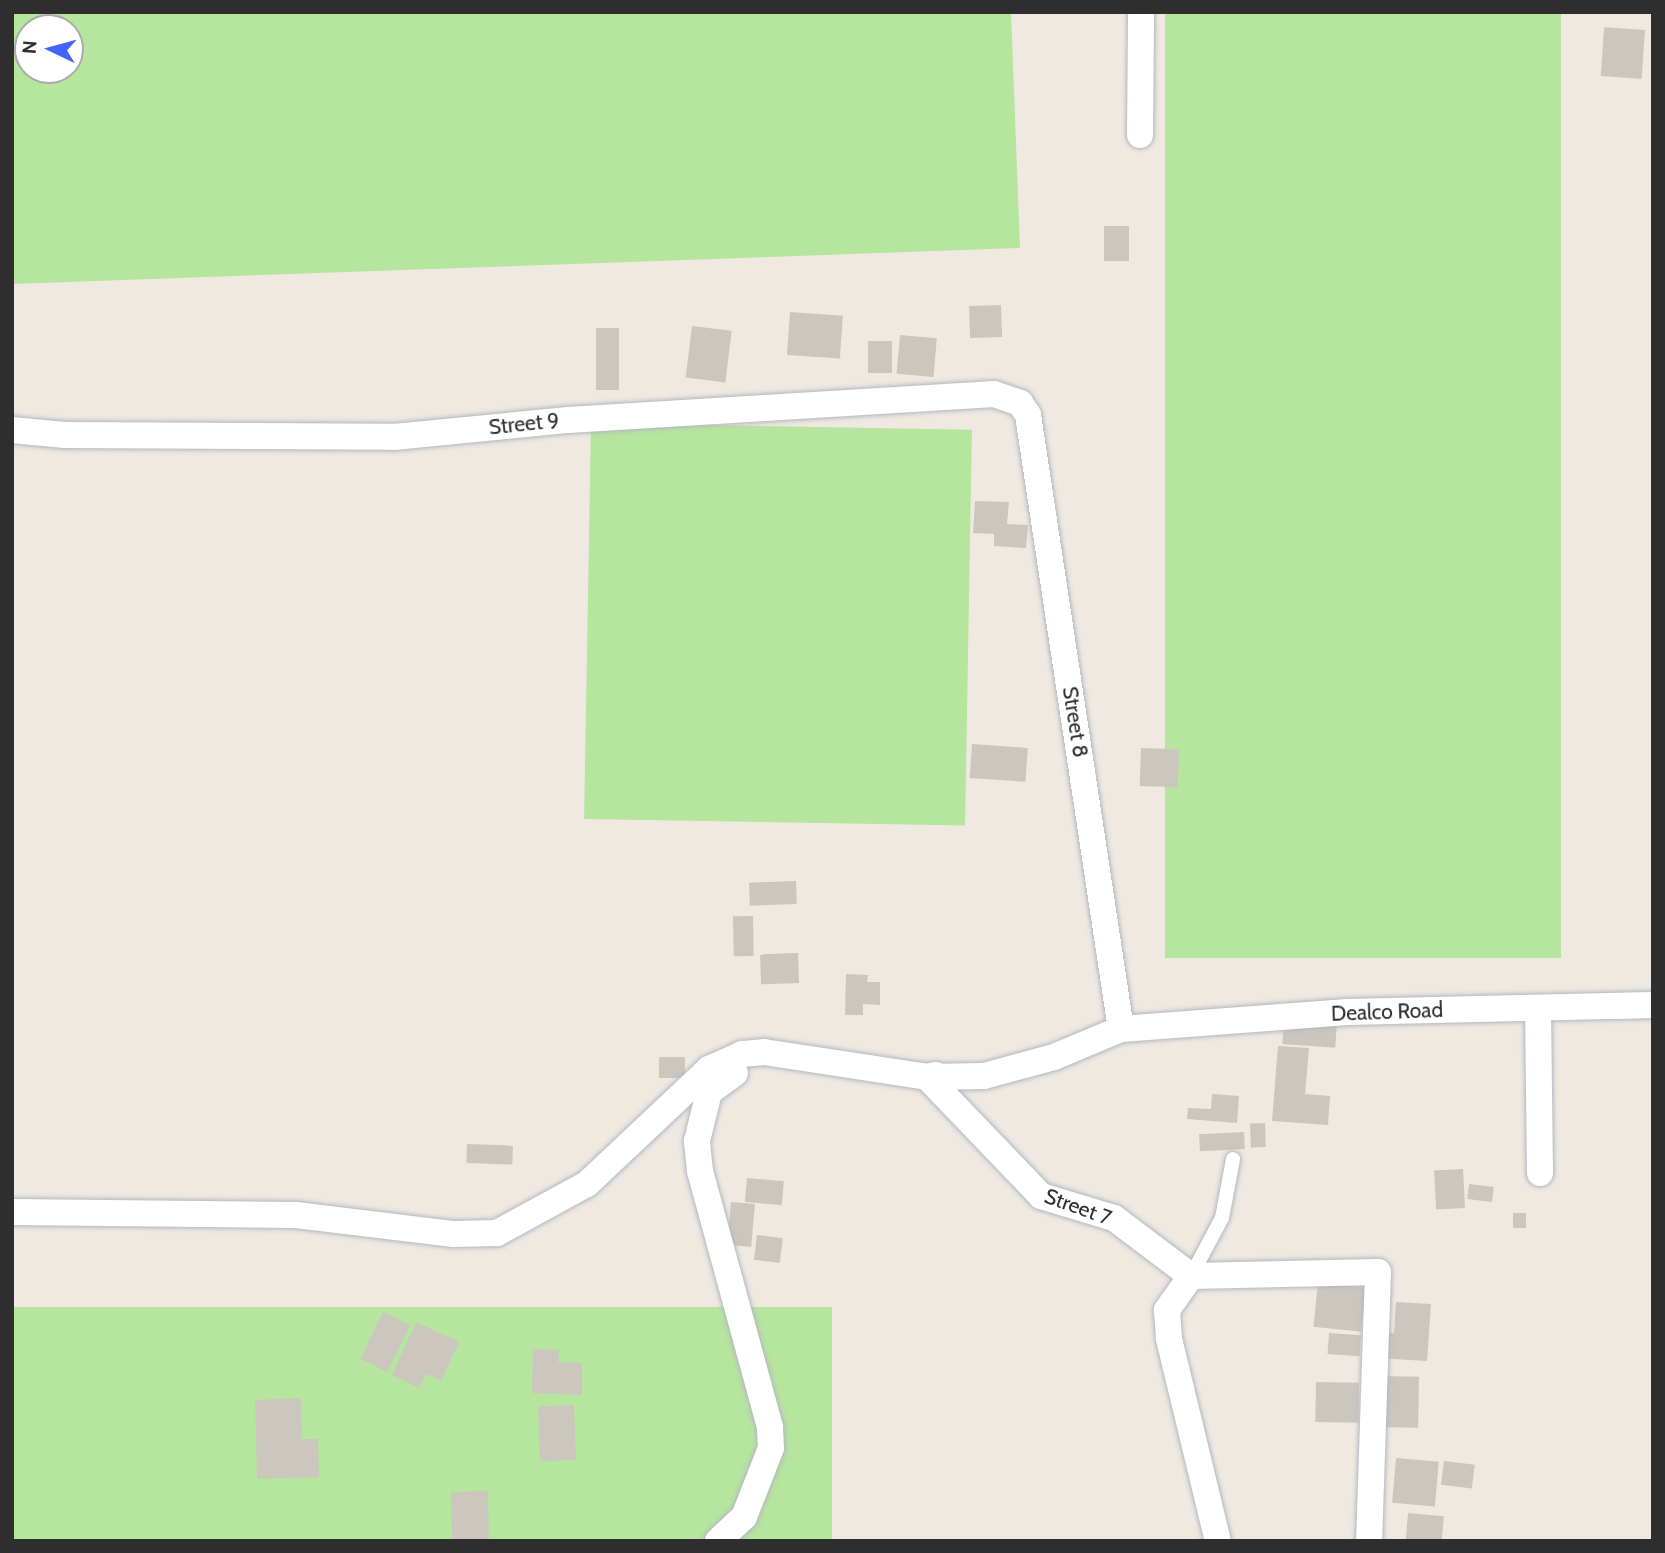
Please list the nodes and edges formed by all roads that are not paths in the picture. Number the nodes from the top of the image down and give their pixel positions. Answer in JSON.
{"nodes":[{"id":1,"x":1142,"y":12,"type":"edge"},
{"id":2,"x":1140,"y":135,"type":"dead end"},
{"id":3,"x":1028,"y":415,"type":"joint"},
{"id":4,"x":12,"y":430,"type":"edge"},
{"id":5,"x":1653,"y":1005,"type":"edge"},
{"id":6,"x":1538,"y":1008,"type":"junction"},
{"id":7,"x":1121,"y":1029,"type":"junction"},
{"id":8,"x":764,"y":1052,"type":"junction"},
{"id":9,"x":928,"y":1077,"type":"junction"},
{"id":10,"x":1233,"y":1159,"type":"dead end"},
{"id":11,"x":1539,"y":1173,"type":"dead end"},
{"id":12,"x":12,"y":1212,"type":"edge"},
{"id":13,"x":1191,"y":1276,"type":"junction"},
{"id":14,"x":718,"y":1541,"type":"edge"},
{"id":15,"x":1218,"y":1541,"type":"edge"},
{"id":16,"x":1370,"y":1541,"type":"edge"}],
"edges":[{"from":1,"to":2,"type":"street"},
{"from":3,"to":4,"type":"street","name":"Street 9"},
{"from":3,"to":7,"type":"street","name":"Street 8"},
{"from":5,"to":6,"type":"street","name":"Dealco Road"},
{"from":6,"to":7,"type":"street","name":"Dealco Road"},
{"from":6,"to":11,"type":"street"},
{"from":7,"to":9,"type":"street","name":"Dealco Road"},
{"from":8,"to":9,"type":"street","name":"Dealco Road"},
{"from":8,"to":12,"type":"street","name":"Dealco Road"},
{"from":8,"to":14,"type":"street"},
{"from":9,"to":13,"type":"street","name":"Street 7"},
{"from":10,"to":13,"type":"lane"},
{"from":13,"to":15,"type":"street"},
{"from":13,"to":16,"type":"street"}]}
